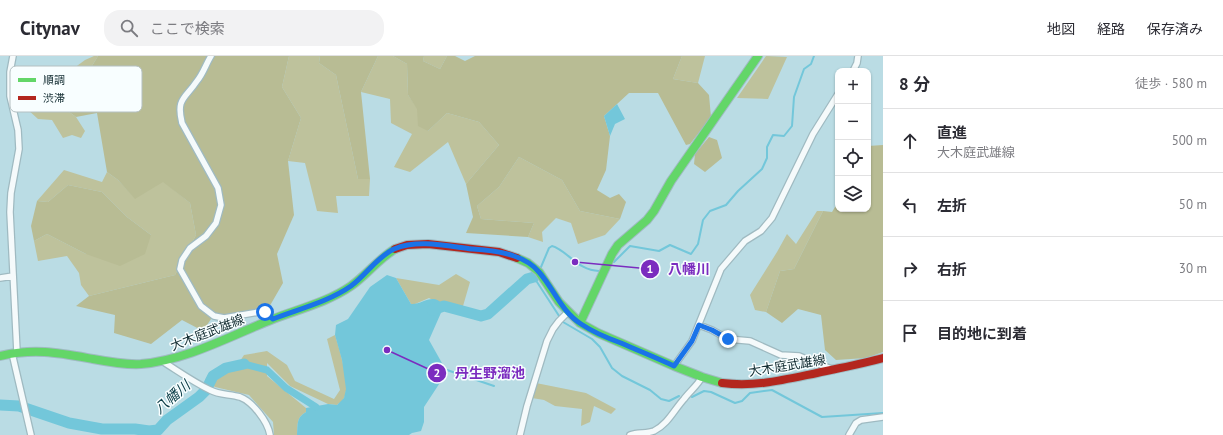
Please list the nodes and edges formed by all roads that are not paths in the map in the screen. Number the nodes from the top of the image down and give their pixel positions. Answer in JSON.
{"nodes":[{"id":1,"x":13,"y":56,"type":"edge"},
{"id":2,"x":211,"y":56,"type":"edge"},
{"id":3,"x":758,"y":56,"type":"edge"},
{"id":4,"x":858,"y":56,"type":"edge"},
{"id":5,"x":11,"y":66,"type":"edge"},
{"id":6,"x":854,"y":68,"type":"edge"},
{"id":7,"x":10,"y":72,"type":"edge"},
{"id":8,"x":10,"y":96,"type":"edge"},
{"id":9,"x":835,"y":99,"type":"edge"},
{"id":10,"x":14,"y":112,"type":"edge"},
{"id":11,"x":13,"y":276,"type":"junction"},
{"id":12,"x":0,"y":278,"type":"edge"},
{"id":13,"x":563,"y":317,"type":"junction"},
{"id":14,"x":273,"y":319,"type":"junction"},
{"id":15,"x":580,"y":323,"type":"junction"},
{"id":16,"x":699,"y":325,"type":"junction"},
{"id":17,"x":14,"y":353,"type":"junction"},
{"id":18,"x":0,"y":356,"type":"edge"},
{"id":19,"x":883,"y":358,"type":"edge"},
{"id":20,"x":162,"y":361,"type":"junction"},
{"id":21,"x":674,"y":366,"type":"junction"},
{"id":22,"x":835,"y":370,"type":"junction"},
{"id":23,"x":702,"y":377,"type":"junction"},
{"id":24,"x":883,"y":416,"type":"edge"},
{"id":25,"x":31,"y":435,"type":"edge"},
{"id":26,"x":270,"y":435,"type":"edge"},
{"id":27,"x":520,"y":435,"type":"edge"},
{"id":28,"x":630,"y":435,"type":"edge"},
{"id":29,"x":849,"y":435,"type":"edge"}],
"edges":[{"from":1,"to":5,"type":"street"},
{"from":2,"to":14,"type":"street"},
{"from":3,"to":15,"type":"main road"},
{"from":4,"to":6,"type":"street"},
{"from":7,"to":8,"type":"street"},
{"from":9,"to":16,"type":"street"},
{"from":10,"to":11,"type":"street"},
{"from":11,"to":12,"type":"street"},
{"from":11,"to":17,"type":"street"},
{"from":13,"to":14,"type":"main road","name":"大木庭武雄線"},
{"from":13,"to":15,"type":"main road","name":"大木庭武雄線"},
{"from":13,"to":27,"type":"street"},
{"from":14,"to":20,"type":"main road","name":"大木庭武雄線"},
{"from":15,"to":21,"type":"main road","name":"大木庭武雄線"},
{"from":16,"to":21,"type":"street"},
{"from":16,"to":22,"type":"street"},
{"from":17,"to":18,"type":"main road","name":"大木庭武雄線"},
{"from":17,"to":20,"type":"main road","name":"大木庭武雄線"},
{"from":17,"to":25,"type":"street"},
{"from":19,"to":22,"type":"main road","name":"大木庭武雄線"},
{"from":20,"to":26,"type":"street"},
{"from":21,"to":23,"type":"main road","name":"大木庭武雄線"},
{"from":22,"to":23,"type":"main road","name":"大木庭武雄線"},
{"from":23,"to":28,"type":"street"},
{"from":24,"to":29,"type":"street"}]}
